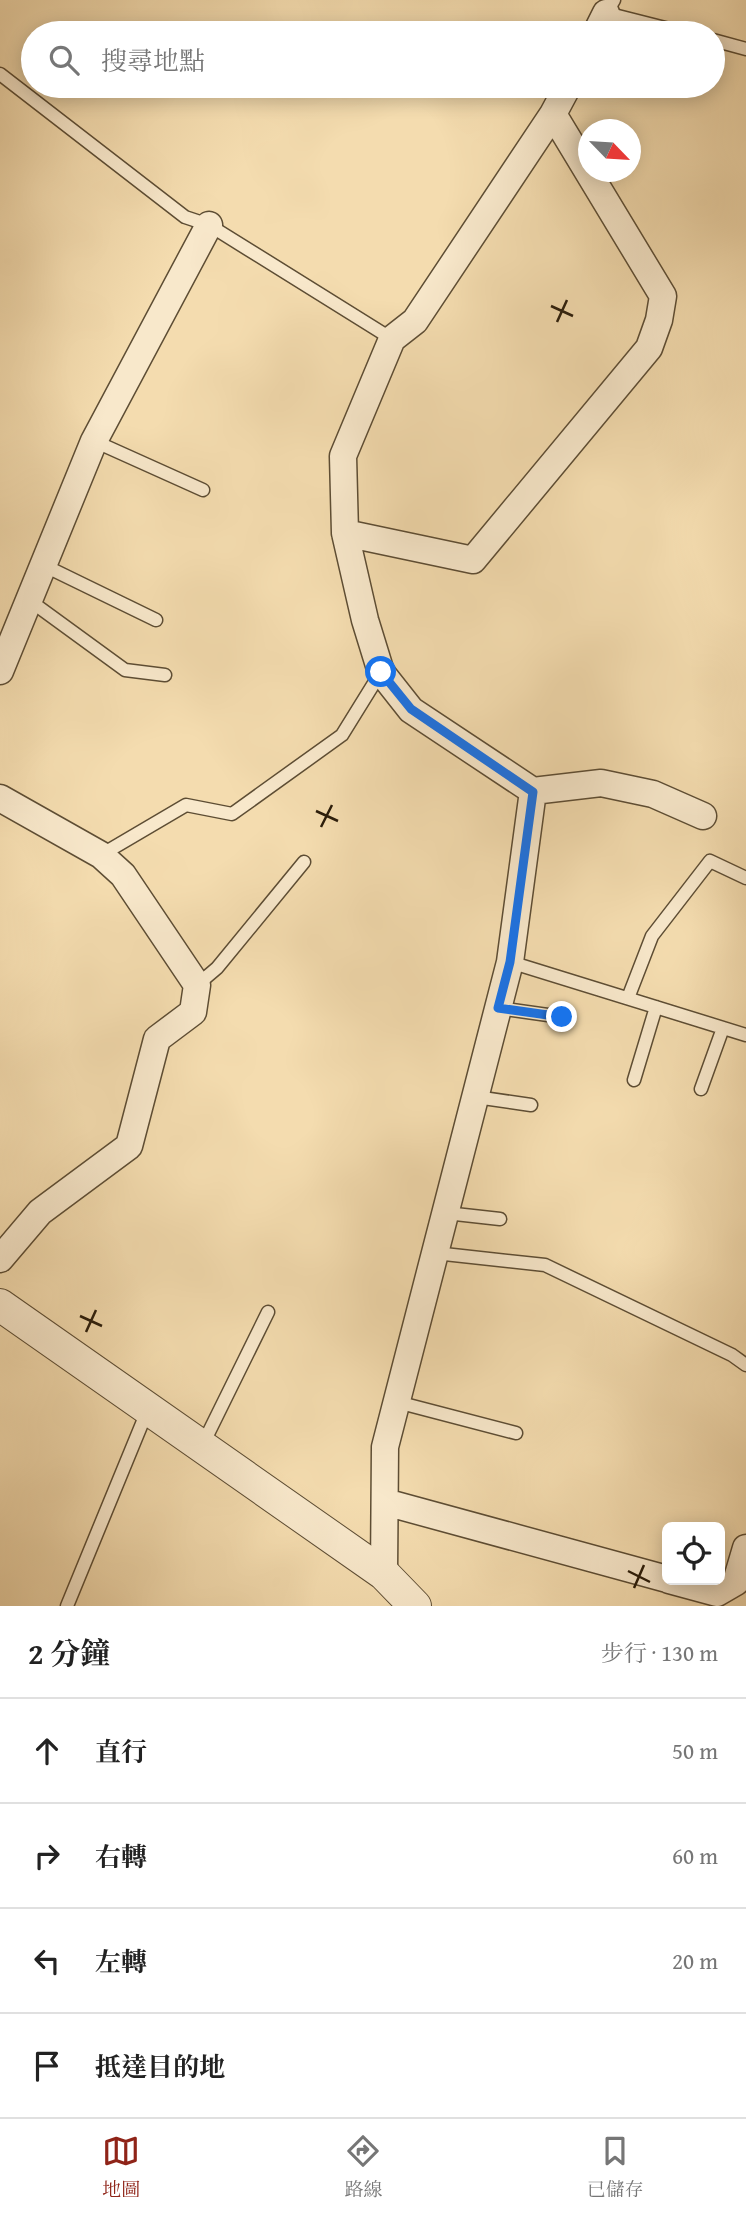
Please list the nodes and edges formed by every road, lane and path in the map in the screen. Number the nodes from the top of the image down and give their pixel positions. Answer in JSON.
{"nodes":[{"id":1,"x":605,"y":16,"type":"edge"},
{"id":2,"x":629,"y":21,"type":"edge"},
{"id":3,"x":725,"y":43,"type":"edge"},
{"id":4,"x":746,"y":49,"type":"edge"},
{"id":5,"x":0,"y":74,"type":"edge"},
{"id":6,"x":21,"y":90,"type":"edge"},
{"id":7,"x":31,"y":98,"type":"edge"},
{"id":8,"x":562,"y":98,"type":"edge"},
{"id":9,"x":553,"y":114,"type":"junction"},
{"id":10,"x":209,"y":225,"type":"junction"},
{"id":11,"x":392,"y":339,"type":"junction"},
{"id":12,"x":94,"y":441,"type":"junction"},
{"id":13,"x":203,"y":490,"type":"dead end"},
{"id":14,"x":345,"y":533,"type":"junction"},
{"id":15,"x":43,"y":565,"type":"junction"},
{"id":16,"x":28,"y":599,"type":"junction"},
{"id":17,"x":156,"y":620,"type":"dead end"},
{"id":18,"x":0,"y":671,"type":"edge"},
{"id":19,"x":381,"y":672,"type":"junction"},
{"id":20,"x":164,"y":675,"type":"dead end"},
{"id":21,"x":533,"y":792,"type":"junction"},
{"id":22,"x":0,"y":798,"type":"edge"},
{"id":23,"x":703,"y":816,"type":"dead end"},
{"id":24,"x":101,"y":855,"type":"junction"},
{"id":25,"x":304,"y":862,"type":"dead end"},
{"id":26,"x":746,"y":878,"type":"edge"},
{"id":27,"x":510,"y":962,"type":"junction"},
{"id":28,"x":197,"y":985,"type":"junction"},
{"id":29,"x":628,"y":998,"type":"junction"},
{"id":30,"x":656,"y":1007,"type":"junction"},
{"id":31,"x":498,"y":1008,"type":"junction"},
{"id":32,"x":562,"y":1017,"type":"dead end"},
{"id":33,"x":723,"y":1028,"type":"junction"},
{"id":34,"x":746,"y":1035,"type":"edge"},
{"id":35,"x":634,"y":1080,"type":"dead end"},
{"id":36,"x":701,"y":1089,"type":"dead end"},
{"id":37,"x":476,"y":1097,"type":"junction"},
{"id":38,"x":531,"y":1105,"type":"dead end"},
{"id":39,"x":446,"y":1213,"type":"junction"},
{"id":40,"x":499,"y":1219,"type":"dead end"},
{"id":41,"x":435,"y":1253,"type":"junction"},
{"id":42,"x":0,"y":1259,"type":"edge"},
{"id":43,"x":0,"y":1306,"type":"edge"},
{"id":44,"x":268,"y":1312,"type":"dead end"},
{"id":45,"x":746,"y":1365,"type":"edge"},
{"id":46,"x":397,"y":1402,"type":"junction"},
{"id":47,"x":148,"y":1409,"type":"junction"},
{"id":48,"x":516,"y":1433,"type":"dead end"},
{"id":49,"x":201,"y":1446,"type":"junction"},
{"id":50,"x":385,"y":1502,"type":"junction"},
{"id":51,"x":746,"y":1550,"type":"edge"},
{"id":52,"x":384,"y":1574,"type":"junction"},
{"id":53,"x":662,"y":1577,"type":"edge"},
{"id":54,"x":689,"y":1585,"type":"edge"},
{"id":55,"x":66,"y":1606,"type":"edge"},
{"id":56,"x":415,"y":1606,"type":"edge"}],
"edges":[{"from":1,"to":2,"type":"lane"},
{"from":3,"to":4,"type":"lane"},
{"from":5,"to":6,"type":"lane"},
{"from":7,"to":10,"type":"lane"},
{"from":8,"to":9,"type":"street"},
{"from":9,"to":11,"type":"street"},
{"from":9,"to":14,"type":"street"},
{"from":10,"to":11,"type":"lane"},
{"from":10,"to":12,"type":"street"},
{"from":11,"to":14,"type":"street"},
{"from":12,"to":13,"type":"lane"},
{"from":12,"to":15,"type":"street"},
{"from":14,"to":19,"type":"street"},
{"from":15,"to":16,"type":"street"},
{"from":15,"to":17,"type":"lane"},
{"from":16,"to":18,"type":"street"},
{"from":16,"to":20,"type":"lane"},
{"from":19,"to":21,"type":"street"},
{"from":19,"to":24,"type":"lane"},
{"from":21,"to":23,"type":"street"},
{"from":21,"to":27,"type":"street"},
{"from":22,"to":24,"type":"street"},
{"from":24,"to":28,"type":"street"},
{"from":25,"to":28,"type":"lane"},
{"from":26,"to":29,"type":"lane"},
{"from":27,"to":29,"type":"lane"},
{"from":27,"to":31,"type":"street"},
{"from":28,"to":42,"type":"street"},
{"from":29,"to":30,"type":"lane"},
{"from":30,"to":33,"type":"lane"},
{"from":30,"to":35,"type":"lane"},
{"from":31,"to":32,"type":"lane"},
{"from":31,"to":37,"type":"street"},
{"from":33,"to":34,"type":"lane"},
{"from":33,"to":36,"type":"lane"},
{"from":37,"to":38,"type":"lane"},
{"from":37,"to":39,"type":"street"},
{"from":39,"to":40,"type":"lane"},
{"from":39,"to":41,"type":"street"},
{"from":41,"to":45,"type":"lane"},
{"from":41,"to":46,"type":"street"},
{"from":43,"to":47,"type":"street"},
{"from":44,"to":49,"type":"lane"},
{"from":46,"to":48,"type":"lane"},
{"from":46,"to":50,"type":"street"},
{"from":47,"to":49,"type":"street"},
{"from":47,"to":55,"type":"lane"},
{"from":49,"to":52,"type":"street"},
{"from":50,"to":52,"type":"street"},
{"from":50,"to":53,"type":"street"},
{"from":51,"to":54,"type":"street"},
{"from":52,"to":56,"type":"street"}]}
